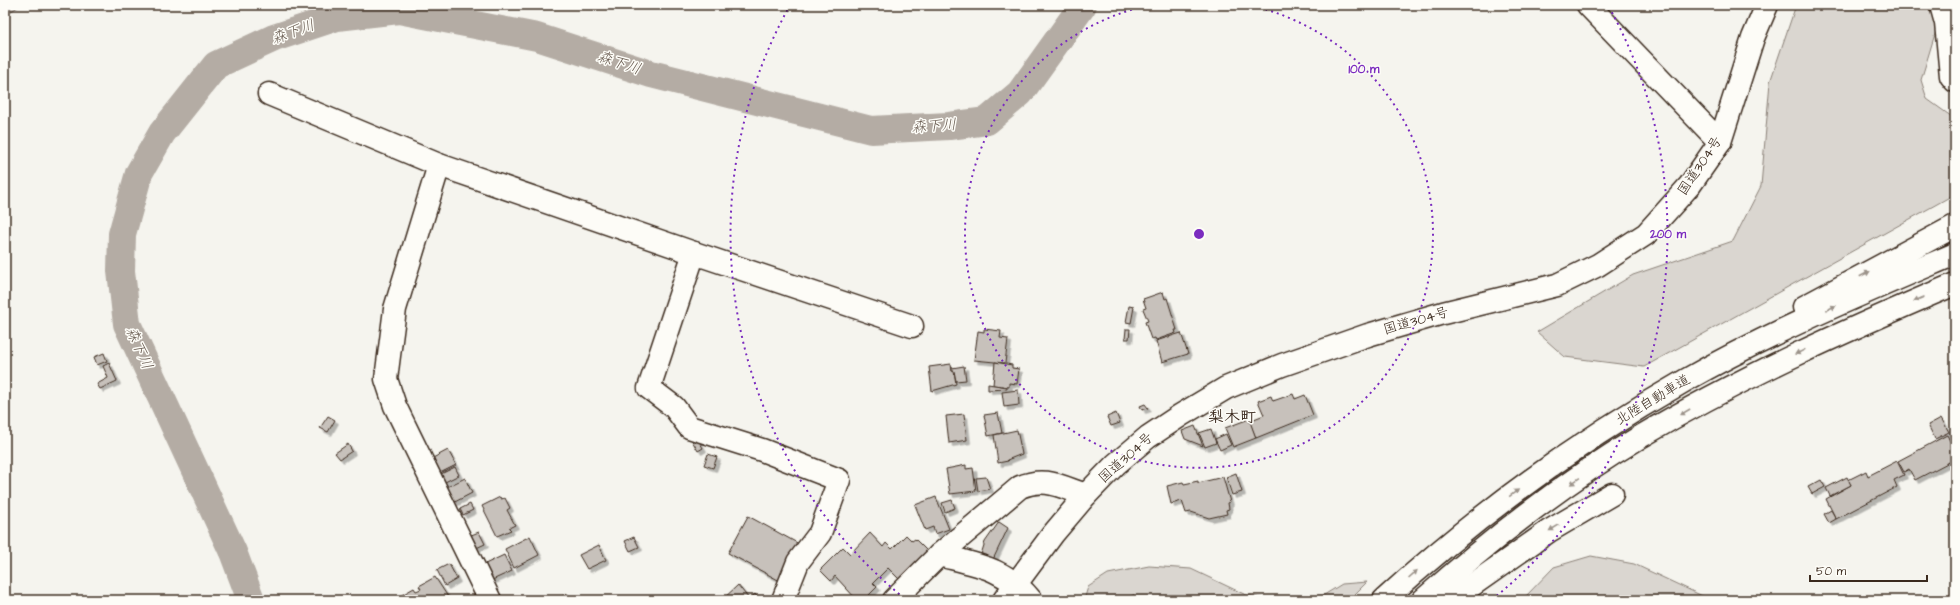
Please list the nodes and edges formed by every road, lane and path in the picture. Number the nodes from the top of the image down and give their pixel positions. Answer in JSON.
{"nodes":[{"id":1,"x":1588,"y":5,"type":"edge"},
{"id":2,"x":1767,"y":5,"type":"edge"},
{"id":3,"x":1941,"y":5,"type":"edge"},
{"id":4,"x":1955,"y":81,"type":"edge"},
{"id":5,"x":269,"y":94,"type":"dead end"},
{"id":6,"x":1720,"y":142,"type":"junction"},
{"id":7,"x":439,"y":165,"type":"junction"},
{"id":8,"x":1955,"y":226,"type":"edge"},
{"id":9,"x":694,"y":254,"type":"junction"},
{"id":10,"x":1955,"y":254,"type":"edge"},
{"id":11,"x":1955,"y":284,"type":"edge"},
{"id":12,"x":912,"y":326,"type":"dead end"},
{"id":13,"x":1687,"y":379,"type":"junction"},
{"id":14,"x":1612,"y":494,"type":"dead end"},
{"id":15,"x":1086,"y":495,"type":"junction"},
{"id":16,"x":939,"y":555,"type":"junction"},
{"id":17,"x":1010,"y":592,"type":"edge"},
{"id":18,"x":490,"y":600,"type":"edge"},
{"id":19,"x":783,"y":600,"type":"edge"},
{"id":20,"x":894,"y":600,"type":"edge"},
{"id":21,"x":1032,"y":600,"type":"edge"},
{"id":22,"x":1384,"y":600,"type":"edge"},
{"id":23,"x":1423,"y":600,"type":"edge"},
{"id":24,"x":1451,"y":600,"type":"edge"}],
"edges":[{"from":1,"to":6,"type":"main road"},
{"from":2,"to":6,"type":"main road","name":"国道304号"},
{"from":3,"to":4,"type":"main road"},
{"from":5,"to":7,"type":"main road"},
{"from":6,"to":15,"type":"main road","name":"国道304号"},
{"from":7,"to":9,"type":"main road"},
{"from":7,"to":18,"type":"main road"},
{"from":13,"to":8,"type":"main road","one_way":true},
{"from":9,"to":12,"type":"main road"},
{"from":9,"to":19,"type":"main road"},
{"from":13,"to":10,"type":"main road","name":"北陸自動車道","one_way":true},
{"from":11,"to":23,"type":"main road","name":"北陸自動車道","one_way":true},
{"from":22,"to":13,"type":"main road","name":"北陸自動車道","one_way":true},
{"from":14,"to":24,"type":"main road","one_way":true},
{"from":15,"to":16,"type":"main road"},
{"from":15,"to":17,"type":"main road","name":"国道304号"},
{"from":16,"to":17,"type":"main road"},
{"from":16,"to":20,"type":"main road"},
{"from":17,"to":21,"type":"main road"}]}
